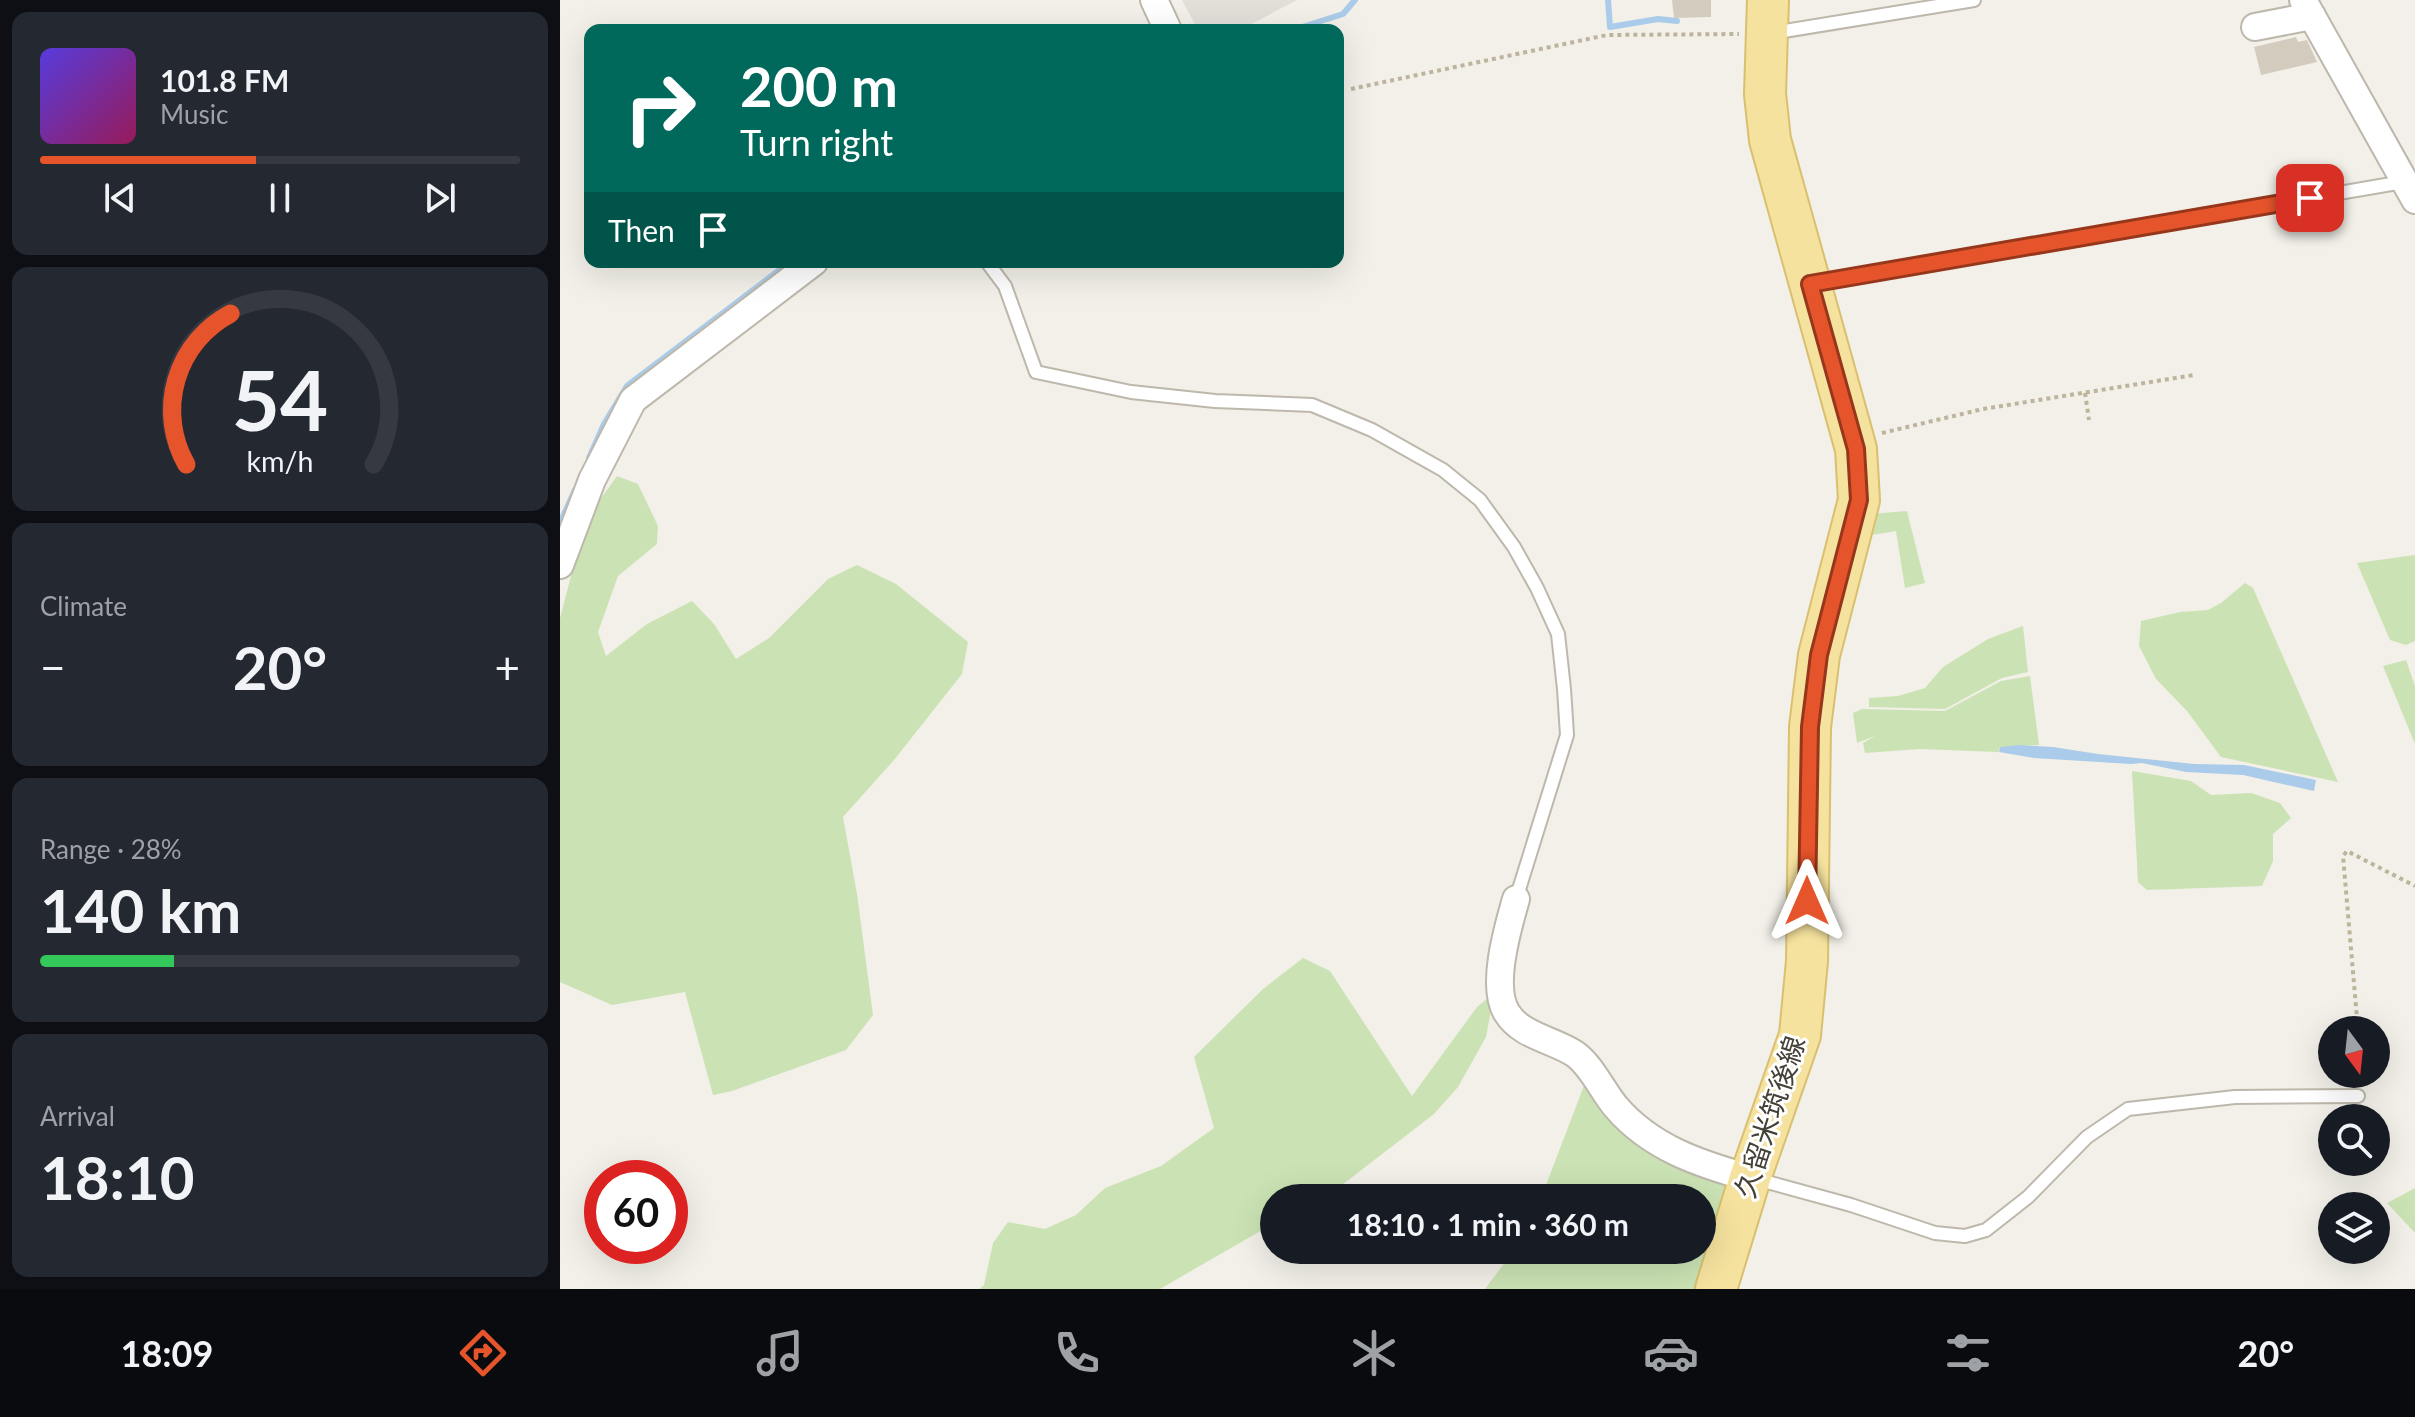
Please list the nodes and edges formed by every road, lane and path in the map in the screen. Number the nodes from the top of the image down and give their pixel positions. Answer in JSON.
{"nodes":[{"id":1,"x":1154,"y":0,"type":"edge"},
{"id":2,"x":1974,"y":0,"type":"edge"},
{"id":3,"x":2307,"y":8,"type":"edge"},
{"id":4,"x":1767,"y":17,"type":"edge"},
{"id":5,"x":1165,"y":24,"type":"edge"},
{"id":6,"x":2255,"y":27,"type":"dead end"},
{"id":7,"x":1351,"y":89,"type":"dead end"},
{"id":8,"x":2409,"y":191,"type":"edge"},
{"id":9,"x":806,"y":268,"type":"edge"},
{"id":10,"x":992,"y":268,"type":"edge"},
{"id":11,"x":1810,"y":284,"type":"junction"},
{"id":12,"x":2194,"y":375,"type":"dead end"},
{"id":13,"x":2085,"y":393,"type":"junction"},
{"id":14,"x":2089,"y":420,"type":"dead end"},
{"id":15,"x":1853,"y":440,"type":"junction"},
{"id":16,"x":560,"y":565,"type":"edge"},
{"id":17,"x":2415,"y":886,"type":"edge"},
{"id":18,"x":1516,"y":899,"type":"joint"},
{"id":19,"x":2357,"y":1016,"type":"edge"},
{"id":20,"x":2358,"y":1096,"type":"dead end"},
{"id":21,"x":1750,"y":1178,"type":"junction"},
{"id":22,"x":1716,"y":1289,"type":"edge"}],
"edges":[{"from":1,"to":5,"type":"street"},
{"from":2,"to":4,"type":"lane"},
{"from":3,"to":6,"type":"street"},
{"from":3,"to":8,"type":"street"},
{"from":4,"to":7,"type":"path"},
{"from":4,"to":11,"type":"main road","name":"久留米筑後線"},
{"from":8,"to":11,"type":"lane"},
{"from":9,"to":16,"type":"street"},
{"from":10,"to":18,"type":"lane"},
{"from":11,"to":15,"type":"main road","name":"久留米筑後線"},
{"from":12,"to":13,"type":"path"},
{"from":13,"to":14,"type":"path"},
{"from":13,"to":15,"type":"path"},
{"from":15,"to":21,"type":"main road","name":"久留米筑後線"},
{"from":17,"to":19,"type":"path"},
{"from":18,"to":21,"type":"street"},
{"from":20,"to":21,"type":"lane"},
{"from":21,"to":22,"type":"main road","name":"久留米筑後線"}]}
